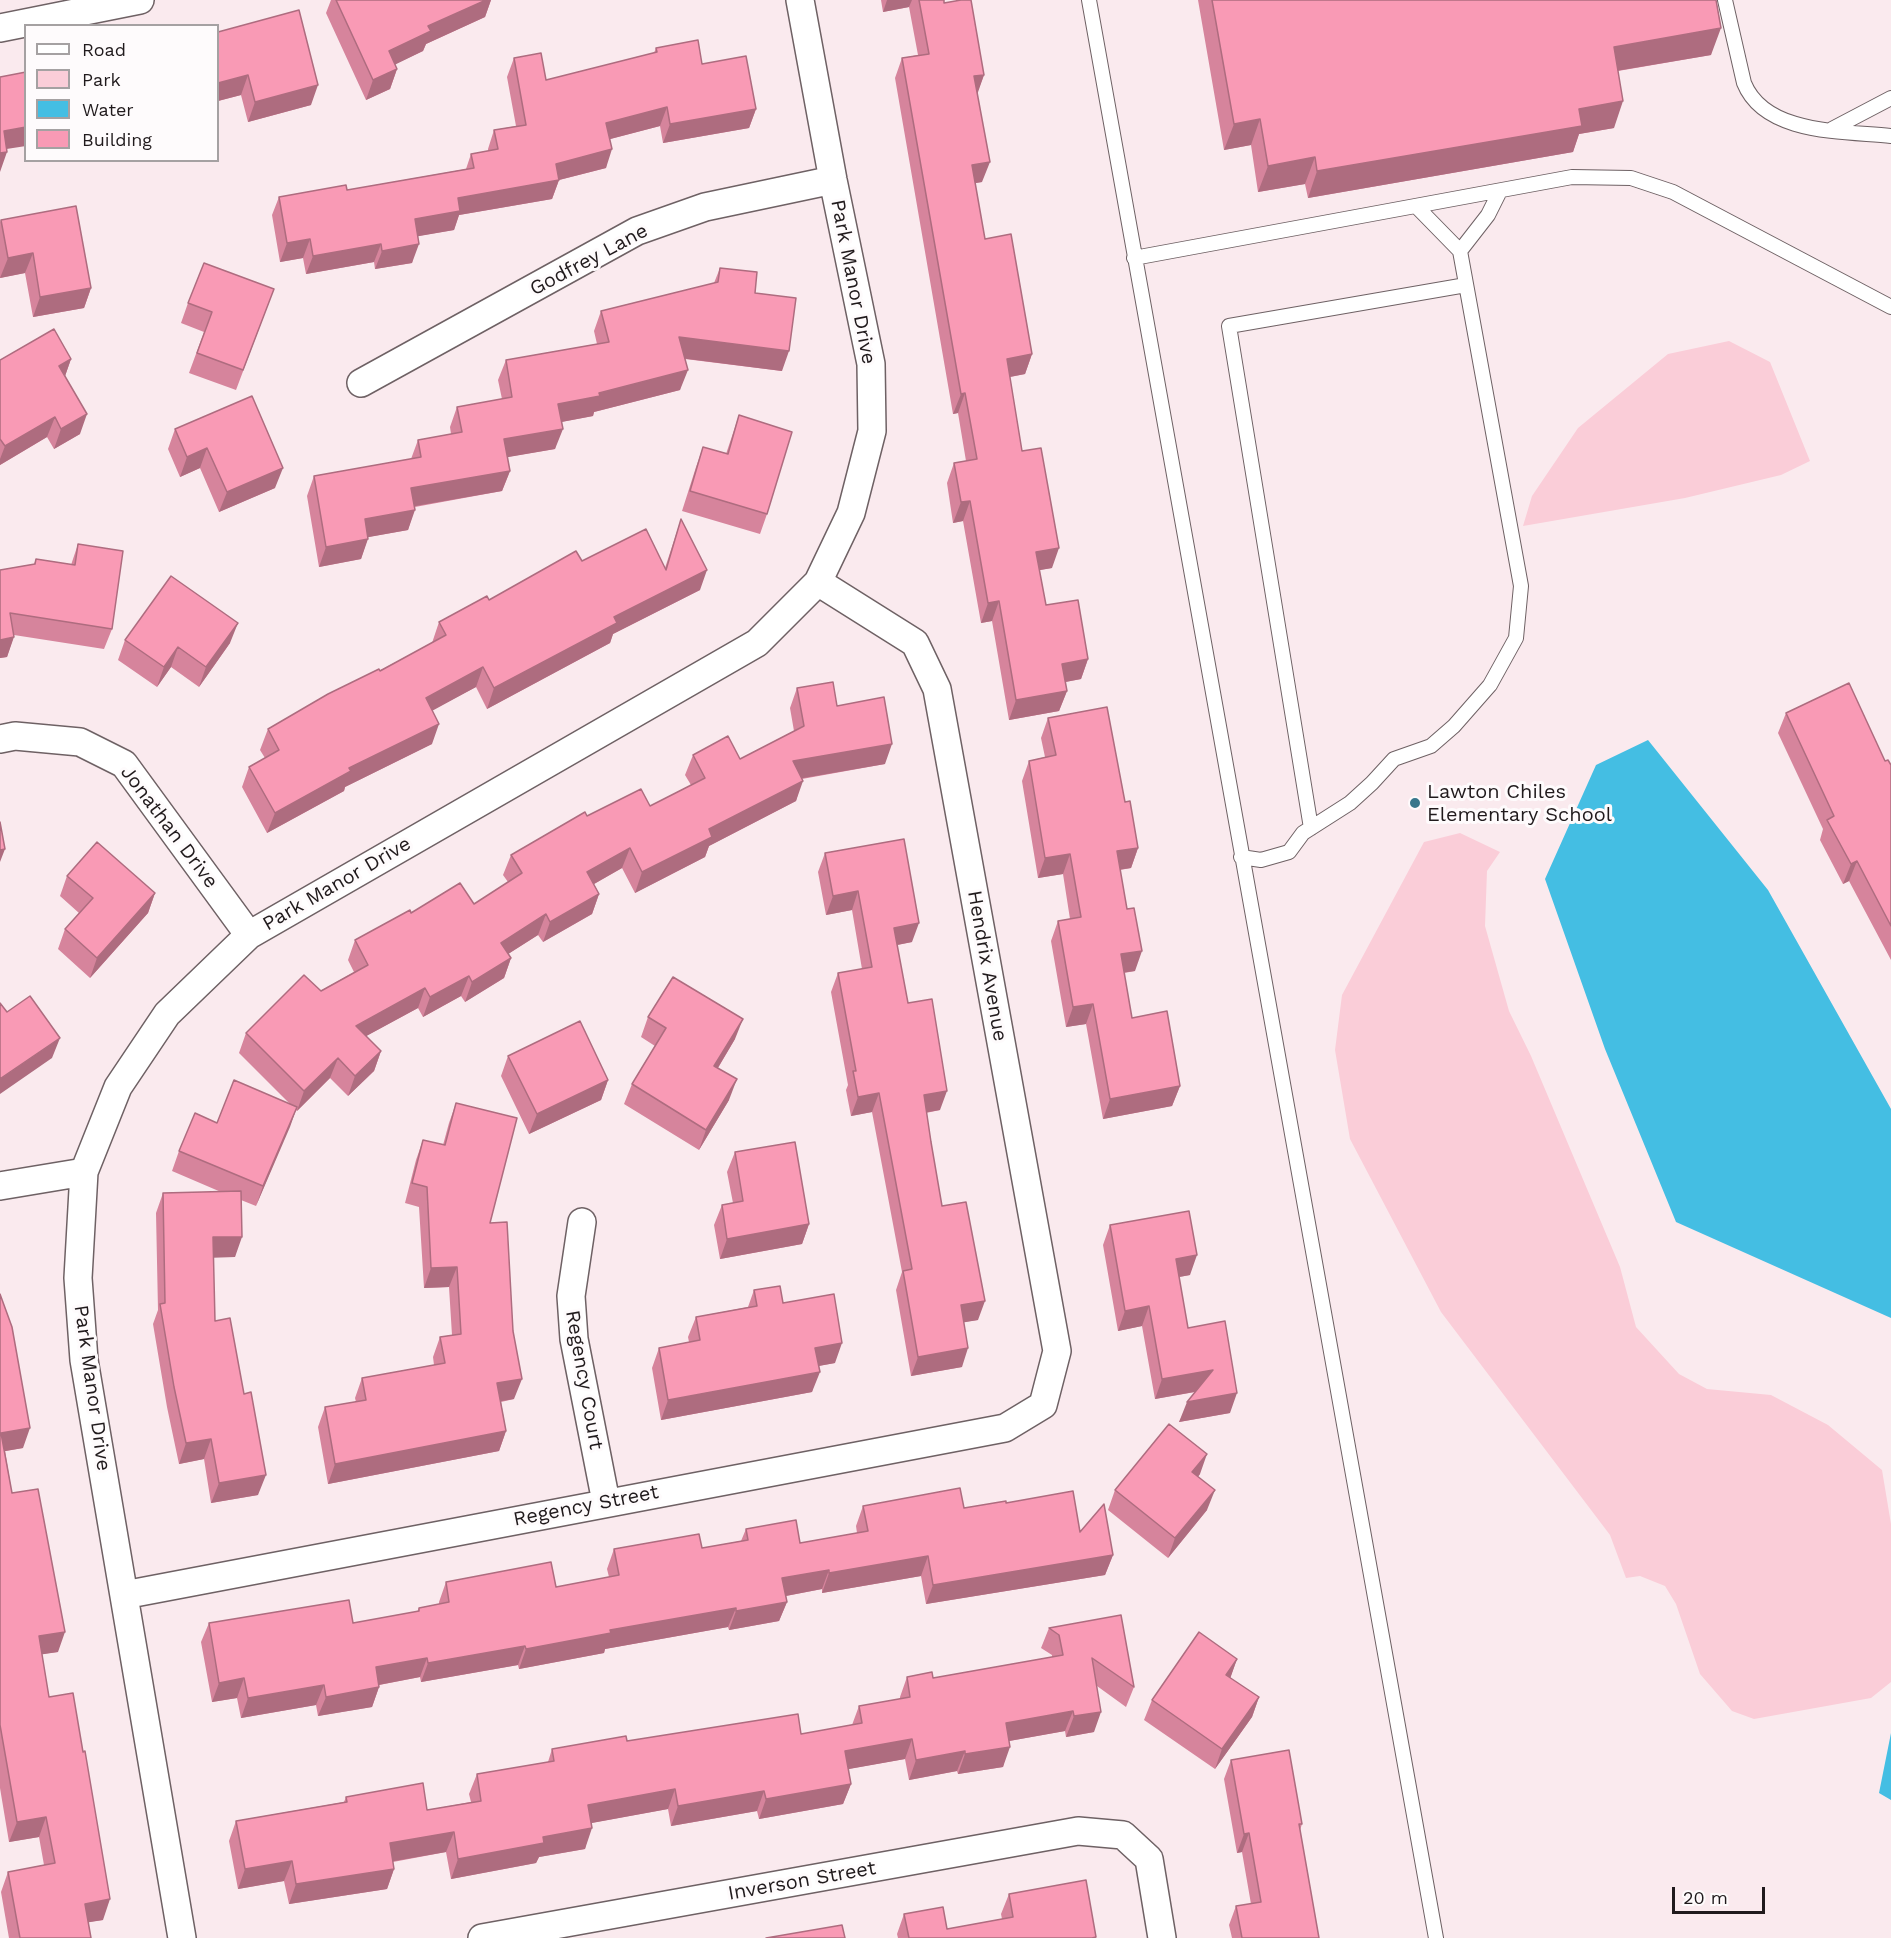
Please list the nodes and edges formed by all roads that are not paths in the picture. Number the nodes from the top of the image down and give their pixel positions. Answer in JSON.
{"nodes":[{"id":1,"x":141,"y":0,"type":"edge"},
{"id":2,"x":800,"y":0,"type":"edge"},
{"id":3,"x":1089,"y":0,"type":"edge"},
{"id":4,"x":1725,"y":0,"type":"edge"},
{"id":5,"x":0,"y":28,"type":"edge"},
{"id":6,"x":1891,"y":98,"type":"edge"},
{"id":7,"x":1832,"y":129,"type":"junction"},
{"id":8,"x":1891,"y":136,"type":"edge"},
{"id":9,"x":833,"y":180,"type":"junction"},
{"id":10,"x":1500,"y":190,"type":"junction"},
{"id":11,"x":1416,"y":206,"type":"junction"},
{"id":12,"x":1460,"y":251,"type":"junction"},
{"id":13,"x":1134,"y":258,"type":"junction"},
{"id":14,"x":1466,"y":285,"type":"junction"},
{"id":15,"x":1891,"y":306,"type":"edge"},
{"id":16,"x":361,"y":383,"type":"dead end"},
{"id":17,"x":818,"y":582,"type":"junction"},
{"id":18,"x":0,"y":739,"type":"edge"},
{"id":19,"x":1311,"y":828,"type":"junction"},
{"id":20,"x":1241,"y":857,"type":"junction"},
{"id":21,"x":249,"y":935,"type":"junction"},
{"id":22,"x":84,"y":1172,"type":"junction"},
{"id":23,"x":0,"y":1186,"type":"edge"},
{"id":24,"x":582,"y":1222,"type":"dead end"},
{"id":25,"x":1043,"y":1405,"type":"joint"},
{"id":26,"x":606,"y":1502,"type":"junction"},
{"id":27,"x":124,"y":1595,"type":"junction"},
{"id":28,"x":182,"y":1938,"type":"edge"},
{"id":29,"x":482,"y":1938,"type":"edge"},
{"id":30,"x":1162,"y":1938,"type":"edge"},
{"id":31,"x":1436,"y":1938,"type":"edge"}],
"edges":[{"from":1,"to":5,"type":"street"},
{"from":2,"to":9,"type":"street","name":"Park Manor Drive"},
{"from":3,"to":13,"type":"lane"},
{"from":4,"to":7,"type":"lane"},
{"from":6,"to":7,"type":"lane"},
{"from":7,"to":8,"type":"lane"},
{"from":9,"to":16,"type":"street","name":"Godfrey Lane"},
{"from":9,"to":17,"type":"street","name":"Park Manor Drive"},
{"from":10,"to":11,"type":"lane"},
{"from":10,"to":12,"type":"lane"},
{"from":10,"to":15,"type":"lane"},
{"from":11,"to":12,"type":"lane"},
{"from":11,"to":13,"type":"lane"},
{"from":12,"to":14,"type":"lane"},
{"from":13,"to":20,"type":"lane"},
{"from":14,"to":19,"type":"lane"},
{"from":14,"to":19,"type":"lane"},
{"from":17,"to":21,"type":"street","name":"Park Manor Drive"},
{"from":17,"to":25,"type":"street","name":"Hendrix Avenue"},
{"from":18,"to":21,"type":"street","name":"Jonathan Drive"},
{"from":19,"to":20,"type":"lane"},
{"from":20,"to":31,"type":"lane"},
{"from":21,"to":22,"type":"street","name":"Park Manor Drive"},
{"from":22,"to":23,"type":"street"},
{"from":22,"to":27,"type":"street","name":"Park Manor Drive"},
{"from":24,"to":26,"type":"street","name":"Regency Court"},
{"from":25,"to":26,"type":"street","name":"Regency Street"},
{"from":26,"to":27,"type":"street","name":"Regency Street"},
{"from":27,"to":28,"type":"street","name":"Park Manor Drive"},
{"from":29,"to":30,"type":"street","name":"Inverson Street"}]}
